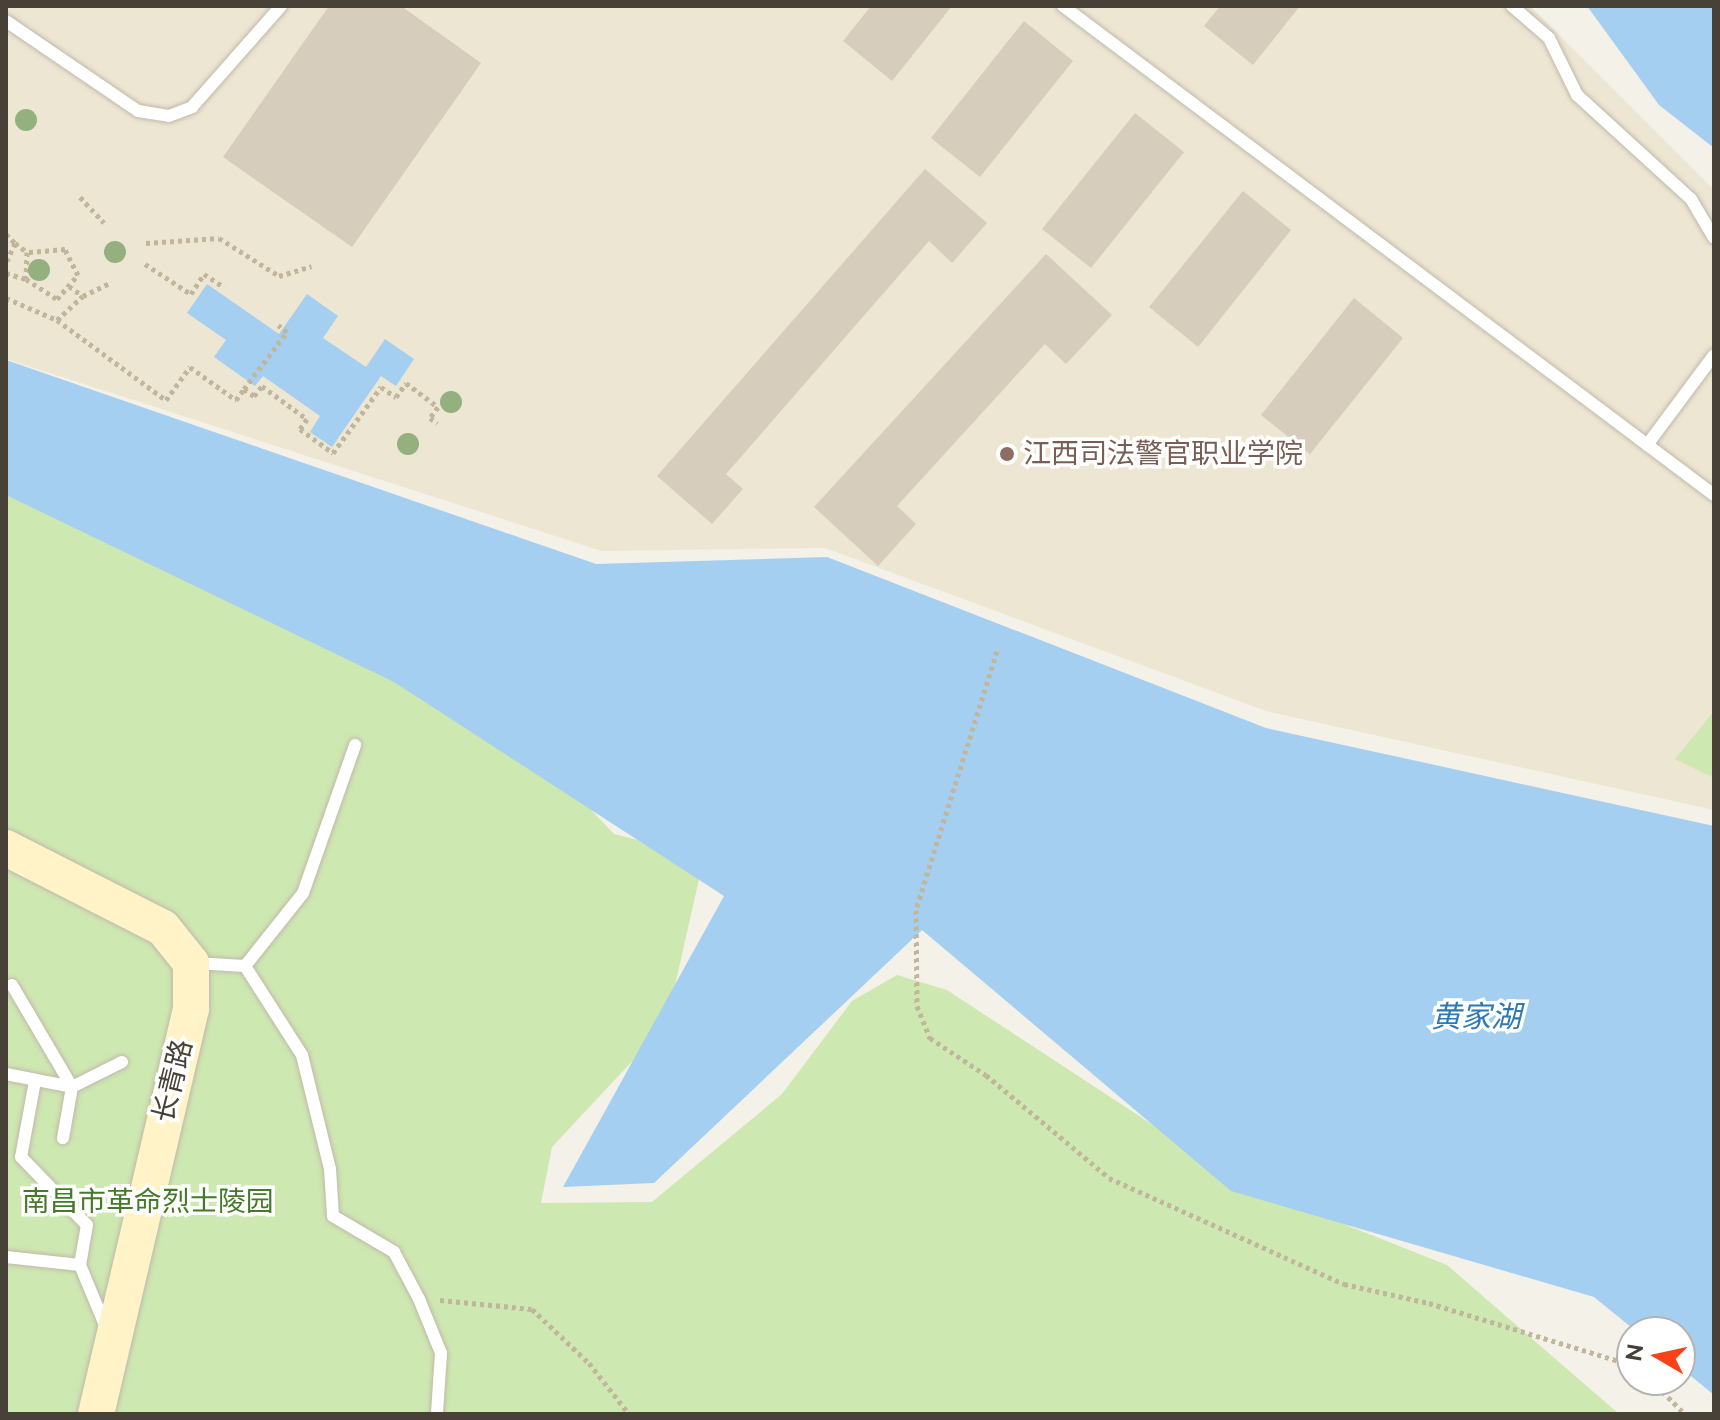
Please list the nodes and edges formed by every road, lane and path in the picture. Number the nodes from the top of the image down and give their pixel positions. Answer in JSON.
{"nodes":[{"id":1,"x":281,"y":6,"type":"edge"},
{"id":2,"x":1063,"y":6,"type":"edge"},
{"id":3,"x":1512,"y":6,"type":"edge"},
{"id":4,"x":6,"y":21,"type":"edge"},
{"id":5,"x":80,"y":197,"type":"dead end"},
{"id":6,"x":104,"y":223,"type":"dead end"},
{"id":7,"x":6,"y":234,"type":"edge"},
{"id":8,"x":1714,"y":238,"type":"edge"},
{"id":9,"x":15,"y":243,"type":"junction"},
{"id":10,"x":146,"y":243,"type":"dead end"},
{"id":11,"x":27,"y":252,"type":"junction"},
{"id":12,"x":6,"y":263,"type":"edge"},
{"id":13,"x":145,"y":264,"type":"dead end"},
{"id":14,"x":311,"y":266,"type":"dead end"},
{"id":15,"x":6,"y":273,"type":"edge"},
{"id":16,"x":26,"y":279,"type":"junction"},
{"id":17,"x":112,"y":282,"type":"dead end"},
{"id":18,"x":69,"y":286,"type":"junction"},
{"id":19,"x":224,"y":287,"type":"dead end"},
{"id":20,"x":83,"y":296,"type":"junction"},
{"id":21,"x":6,"y":298,"type":"edge"},
{"id":22,"x":57,"y":320,"type":"junction"},
{"id":23,"x":278,"y":325,"type":"dead end"},
{"id":24,"x":1714,"y":355,"type":"edge"},
{"id":25,"x":244,"y":389,"type":"junction"},
{"id":26,"x":437,"y":423,"type":"dead end"},
{"id":27,"x":1647,"y":445,"type":"junction"},
{"id":28,"x":1714,"y":495,"type":"edge"},
{"id":29,"x":997,"y":651,"type":"dead end"},
{"id":30,"x":355,"y":745,"type":"dead end"},
{"id":31,"x":6,"y":848,"type":"edge"},
{"id":32,"x":191,"y":963,"type":"junction"},
{"id":33,"x":245,"y":966,"type":"junction"},
{"id":34,"x":12,"y":985,"type":"dead end"},
{"id":35,"x":122,"y":1062,"type":"dead end"},
{"id":36,"x":7,"y":1073,"type":"edge"},
{"id":37,"x":35,"y":1081,"type":"junction"},
{"id":38,"x":72,"y":1087,"type":"junction"},
{"id":39,"x":63,"y":1138,"type":"dead end"},
{"id":40,"x":6,"y":1257,"type":"edge"},
{"id":41,"x":80,"y":1265,"type":"junction"},
{"id":42,"x":419,"y":1299,"type":"junction"},
{"id":43,"x":110,"y":1337,"type":"junction"},
{"id":44,"x":1616,"y":1360,"type":"edge"},
{"id":45,"x":1667,"y":1396,"type":"edge"},
{"id":46,"x":96,"y":1414,"type":"edge"},
{"id":47,"x":437,"y":1414,"type":"edge"},
{"id":48,"x":629,"y":1414,"type":"edge"},
{"id":49,"x":1685,"y":1414,"type":"edge"}],
"edges":[{"from":1,"to":4,"type":"lane"},
{"from":2,"to":27,"type":"lane"},
{"from":3,"to":8,"type":"lane"},
{"from":5,"to":6,"type":"path"},
{"from":7,"to":9,"type":"path"},
{"from":9,"to":11,"type":"path"},
{"from":9,"to":12,"type":"path"},
{"from":10,"to":14,"type":"path"},
{"from":11,"to":16,"type":"path"},
{"from":11,"to":18,"type":"path"},
{"from":13,"to":19,"type":"path"},
{"from":15,"to":16,"type":"path"},
{"from":16,"to":18,"type":"path"},
{"from":17,"to":20,"type":"path"},
{"from":18,"to":20,"type":"path"},
{"from":20,"to":22,"type":"path"},
{"from":21,"to":22,"type":"path"},
{"from":22,"to":25,"type":"path"},
{"from":23,"to":25,"type":"path"},
{"from":24,"to":27,"type":"lane"},
{"from":25,"to":26,"type":"path"},
{"from":27,"to":28,"type":"lane"},
{"from":29,"to":44,"type":"path"},
{"from":30,"to":33,"type":"lane"},
{"from":31,"to":32,"type":"street"},
{"from":32,"to":33,"type":"lane"},
{"from":32,"to":43,"type":"street","name":"长青路"},
{"from":33,"to":42,"type":"lane"},
{"from":34,"to":38,"type":"lane"},
{"from":35,"to":38,"type":"lane"},
{"from":36,"to":37,"type":"lane"},
{"from":37,"to":38,"type":"lane"},
{"from":37,"to":41,"type":"lane"},
{"from":38,"to":39,"type":"lane"},
{"from":40,"to":41,"type":"lane"},
{"from":41,"to":43,"type":"lane"},
{"from":42,"to":47,"type":"lane"},
{"from":42,"to":48,"type":"path"},
{"from":43,"to":46,"type":"street","name":"长青路"},
{"from":45,"to":49,"type":"path"}]}
